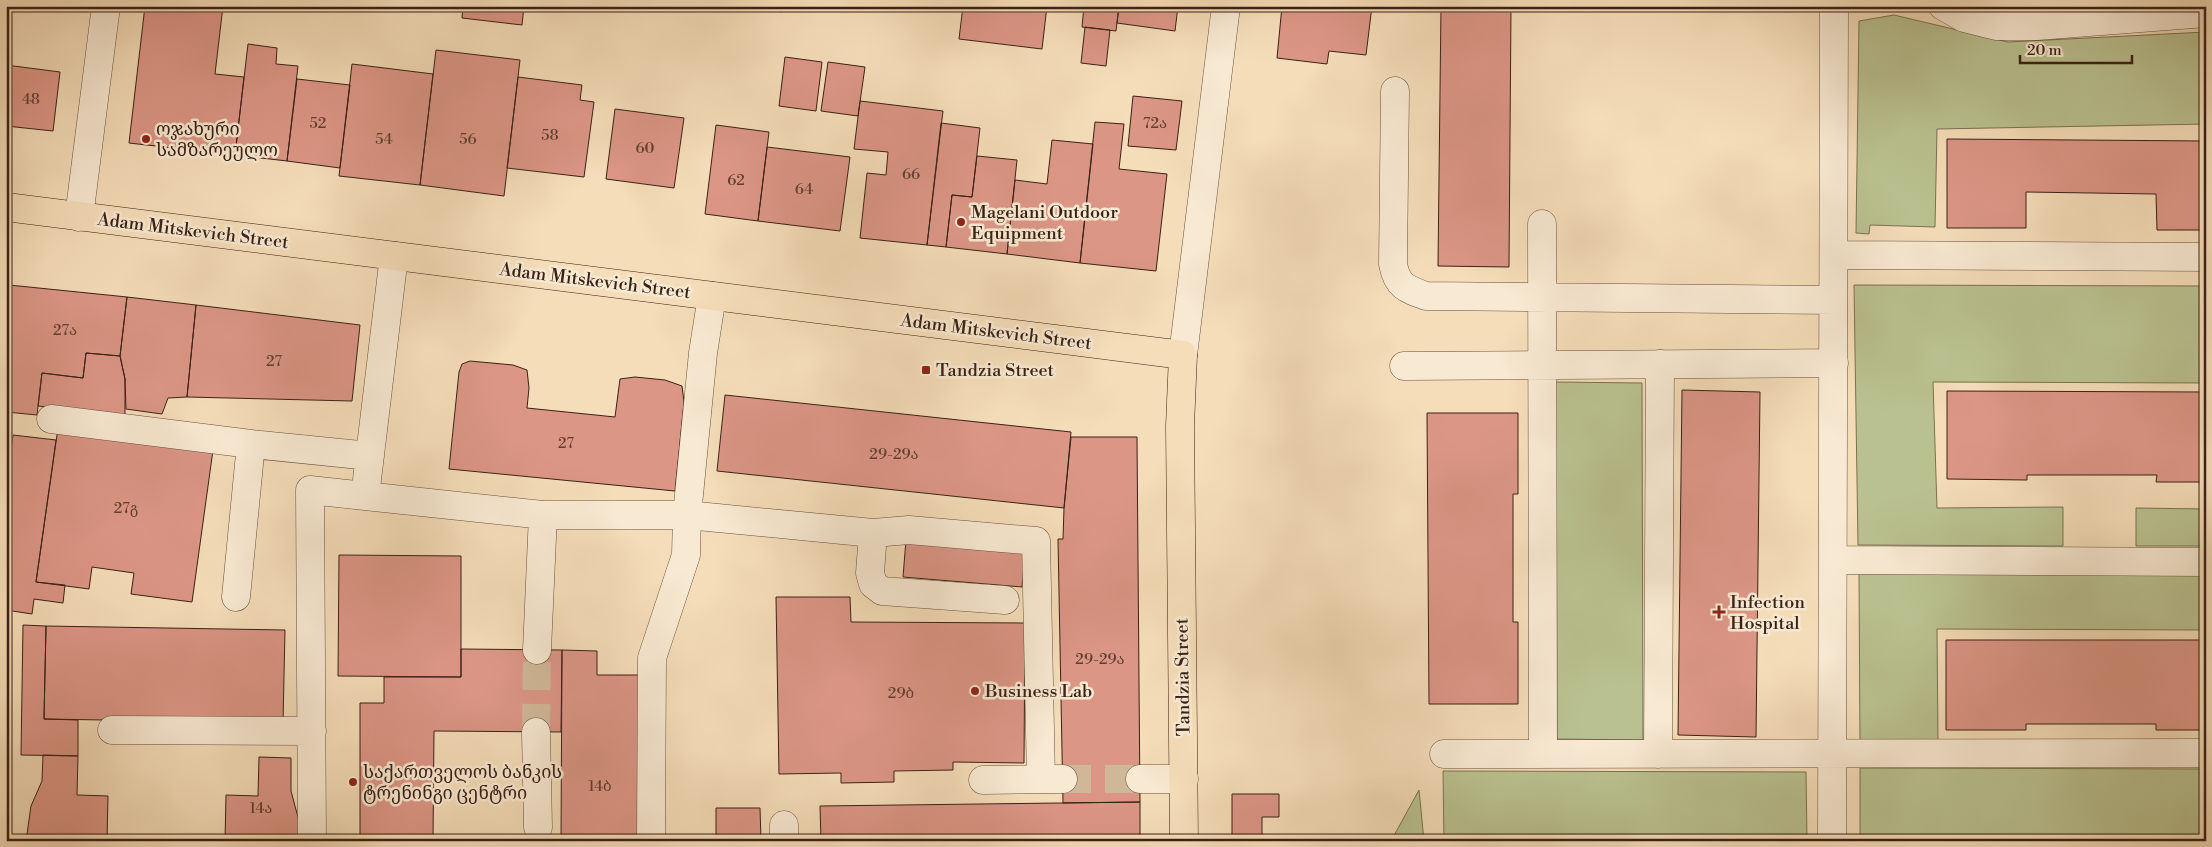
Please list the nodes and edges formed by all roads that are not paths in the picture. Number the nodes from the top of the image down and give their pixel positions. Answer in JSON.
{"nodes":[{"id":1,"x":106,"y":6,"type":"edge"},
{"id":2,"x":1226,"y":6,"type":"edge"},
{"id":3,"x":1943,"y":6,"type":"edge"},
{"id":4,"x":1836,"y":7,"type":"edge"},
{"id":5,"x":2206,"y":13,"type":"edge"},
{"id":6,"x":1395,"y":91,"type":"dead end"},
{"id":7,"x":6,"y":207,"type":"edge"},
{"id":8,"x":79,"y":216,"type":"junction"},
{"id":9,"x":1542,"y":224,"type":"dead end"},
{"id":10,"x":1834,"y":255,"type":"junction"},
{"id":11,"x":394,"y":256,"type":"junction"},
{"id":12,"x":2206,"y":257,"type":"edge"},
{"id":13,"x":712,"y":296,"type":"junction"},
{"id":14,"x":1542,"y":297,"type":"junction"},
{"id":15,"x":1833,"y":300,"type":"junction"},
{"id":16,"x":1183,"y":355,"type":"junction"},
{"id":17,"x":1834,"y":363,"type":"junction"},
{"id":18,"x":1660,"y":364,"type":"junction"},
{"id":19,"x":1542,"y":365,"type":"junction"},
{"id":20,"x":1404,"y":366,"type":"dead end"},
{"id":21,"x":51,"y":419,"type":"dead end"},
{"id":22,"x":251,"y":444,"type":"junction"},
{"id":23,"x":370,"y":456,"type":"junction"},
{"id":24,"x":365,"y":496,"type":"junction"},
{"id":25,"x":543,"y":515,"type":"junction"},
{"id":26,"x":687,"y":515,"type":"junction"},
{"id":27,"x":873,"y":533,"type":"junction"},
{"id":28,"x":1833,"y":560,"type":"junction"},
{"id":29,"x":2206,"y":562,"type":"edge"},
{"id":30,"x":236,"y":597,"type":"dead end"},
{"id":31,"x":1005,"y":600,"type":"dead end"},
{"id":32,"x":537,"y":650,"type":"tunnel mouth"},
{"id":33,"x":112,"y":730,"type":"dead end"},
{"id":34,"x":312,"y":731,"type":"junction"},
{"id":35,"x":536,"y":732,"type":"tunnel mouth"},
{"id":36,"x":1543,"y":753,"type":"junction"},
{"id":37,"x":2206,"y":753,"type":"edge"},
{"id":38,"x":1444,"y":754,"type":"dead end"},
{"id":39,"x":1658,"y":754,"type":"junction"},
{"id":40,"x":1833,"y":754,"type":"junction"},
{"id":41,"x":1140,"y":779,"type":"tunnel mouth"},
{"id":42,"x":1184,"y":779,"type":"junction"},
{"id":43,"x":984,"y":780,"type":"dead end"},
{"id":44,"x":538,"y":827,"type":"dead end"},
{"id":45,"x":312,"y":841,"type":"edge"},
{"id":46,"x":651,"y":841,"type":"edge"},
{"id":47,"x":1184,"y":841,"type":"edge"},
{"id":48,"x":1832,"y":841,"type":"edge"}],
"edges":[{"from":1,"to":8,"type":"street"},
{"from":2,"to":16,"type":"street","name":"Tandzia Street"},
{"from":3,"to":5,"type":"street"},
{"from":4,"to":10,"type":"street"},
{"from":6,"to":14,"type":"street"},
{"from":7,"to":8,"type":"main road","name":"Adam Mitskevich Street"},
{"from":8,"to":11,"type":"main road","name":"Adam Mitskevich Street"},
{"from":9,"to":14,"type":"street"},
{"from":10,"to":12,"type":"street"},
{"from":10,"to":15,"type":"street"},
{"from":11,"to":13,"type":"main road","name":"Adam Mitskevich Street"},
{"from":11,"to":23,"type":"street"},
{"from":13,"to":16,"type":"main road","name":"Adam Mitskevich Street"},
{"from":13,"to":26,"type":"street"},
{"from":14,"to":15,"type":"street"},
{"from":14,"to":19,"type":"street"},
{"from":15,"to":17,"type":"street"},
{"from":16,"to":42,"type":"main road","name":"Tandzia Street"},
{"from":17,"to":18,"type":"street"},
{"from":17,"to":28,"type":"street"},
{"from":18,"to":19,"type":"street"},
{"from":18,"to":39,"type":"street"},
{"from":19,"to":20,"type":"street"},
{"from":19,"to":36,"type":"street"},
{"from":21,"to":22,"type":"street"},
{"from":22,"to":23,"type":"street"},
{"from":22,"to":30,"type":"street"},
{"from":23,"to":24,"type":"street"},
{"from":24,"to":25,"type":"street"},
{"from":24,"to":34,"type":"street"},
{"from":25,"to":26,"type":"street"},
{"from":25,"to":32,"type":"street"},
{"from":26,"to":27,"type":"street"},
{"from":26,"to":46,"type":"street"},
{"from":27,"to":31,"type":"street"},
{"from":27,"to":43,"type":"street"},
{"from":28,"to":29,"type":"street"},
{"from":28,"to":40,"type":"street"},
{"from":33,"to":34,"type":"street"},
{"from":34,"to":45,"type":"street"},
{"from":35,"to":44,"type":"street"},
{"from":36,"to":38,"type":"street"},
{"from":36,"to":39,"type":"street"},
{"from":37,"to":40,"type":"street"},
{"from":39,"to":40,"type":"street"},
{"from":40,"to":48,"type":"street"},
{"from":41,"to":42,"type":"street"},
{"from":42,"to":47,"type":"main road","name":"Tandzia Street"}]}
